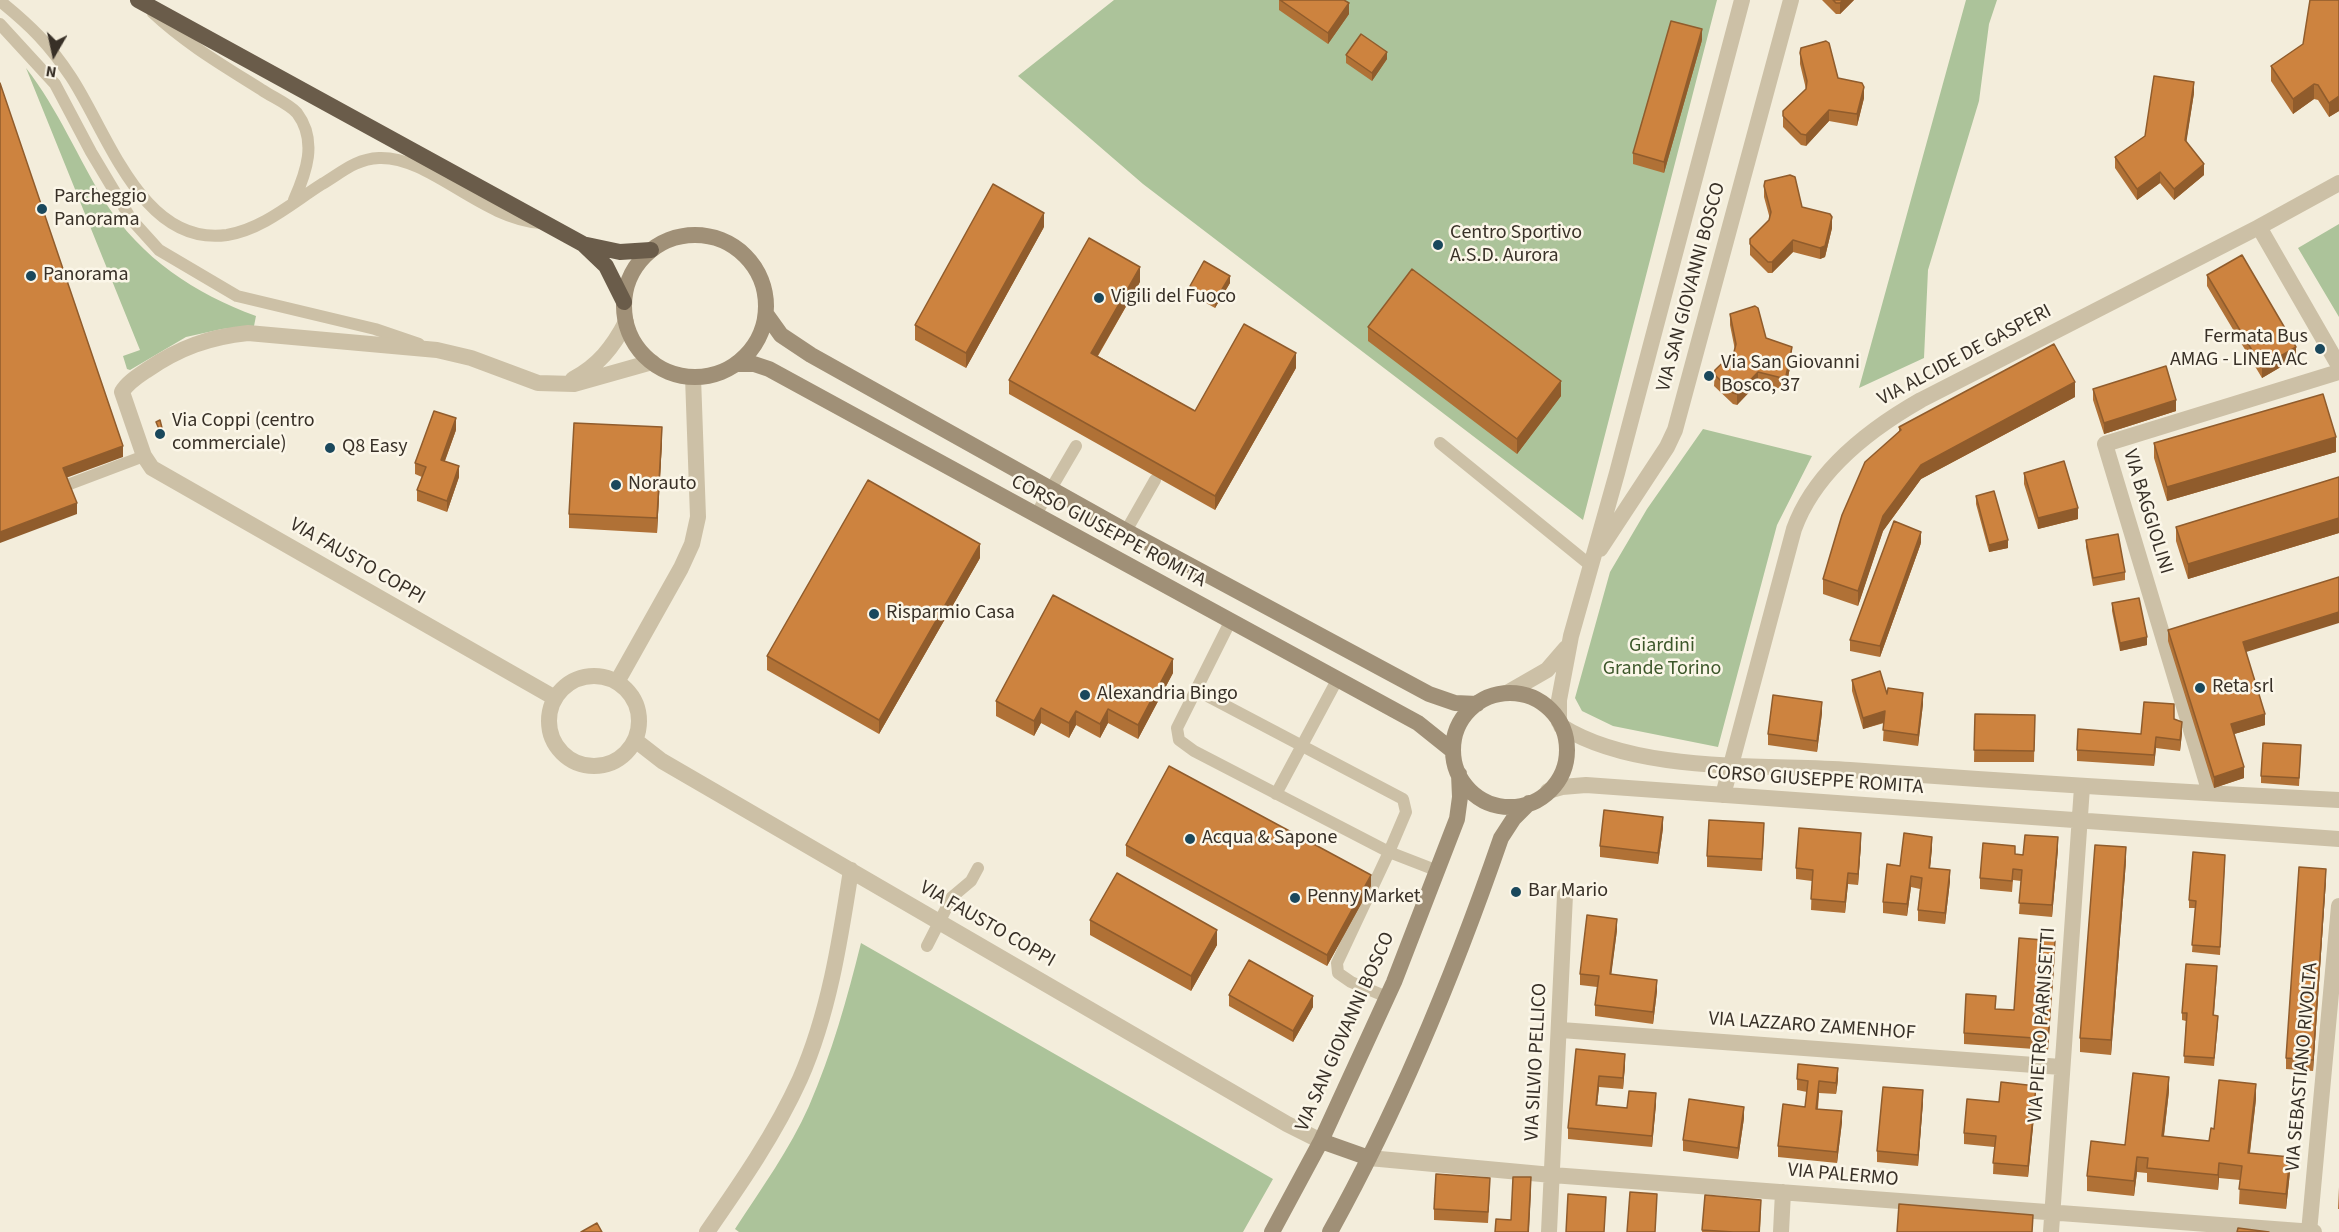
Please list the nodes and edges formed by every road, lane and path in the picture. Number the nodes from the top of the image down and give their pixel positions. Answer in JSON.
{"nodes":[{"id":1,"x":1742,"y":0,"type":"edge"},
{"id":2,"x":1791,"y":0,"type":"edge"},
{"id":3,"x":139,"y":1,"type":"edge"},
{"id":4,"x":0,"y":2,"type":"edge"},
{"id":5,"x":0,"y":24,"type":"edge"},
{"id":6,"x":2339,"y":183,"type":"edge"},
{"id":7,"x":294,"y":201,"type":"junction"},
{"id":8,"x":542,"y":224,"type":"junction"},
{"id":9,"x":2259,"y":227,"type":"junction"},
{"id":10,"x":583,"y":244,"type":"junction"},
{"id":11,"x":651,"y":250,"type":"junction"},
{"id":12,"x":624,"y":302,"type":"junction"},
{"id":13,"x":766,"y":314,"type":"junction"},
{"id":14,"x":626,"y":322,"type":"junction"},
{"id":15,"x":437,"y":350,"type":"junction"},
{"id":16,"x":652,"y":362,"type":"junction"},
{"id":17,"x":736,"y":364,"type":"junction"},
{"id":18,"x":2339,"y":366,"type":"edge"},
{"id":19,"x":2339,"y":372,"type":"edge"},
{"id":20,"x":693,"y":377,"type":"junction"},
{"id":21,"x":563,"y":384,"type":"junction"},
{"id":22,"x":1440,"y":443,"type":"dead end"},
{"id":23,"x":1076,"y":446,"type":"dead end"},
{"id":24,"x":144,"y":456,"type":"junction"},
{"id":25,"x":1155,"y":480,"type":"edge"},
{"id":26,"x":1050,"y":489,"type":"junction"},
{"id":27,"x":45,"y":494,"type":"edge"},
{"id":28,"x":1035,"y":516,"type":"junction"},
{"id":29,"x":1126,"y":531,"type":"junction"},
{"id":30,"x":1590,"y":565,"type":"junction"},
{"id":31,"x":1230,"y":622,"type":"junction"},
{"id":32,"x":1571,"y":636,"type":"junction"},
{"id":33,"x":1337,"y":680,"type":"junction"},
{"id":34,"x":617,"y":682,"type":"junction"},
{"id":35,"x":1196,"y":690,"type":"junction"},
{"id":36,"x":1508,"y":693,"type":"junction"},
{"id":37,"x":555,"y":698,"type":"junction"},
{"id":38,"x":1476,"y":704,"type":"junction"},
{"id":39,"x":1560,"y":724,"type":"junction"},
{"id":40,"x":635,"y":740,"type":"junction"},
{"id":41,"x":1301,"y":746,"type":"junction"},
{"id":42,"x":1453,"y":751,"type":"junction"},
{"id":43,"x":1730,"y":766,"type":"junction"},
{"id":44,"x":1459,"y":774,"type":"junction"},
{"id":45,"x":2082,"y":787,"type":"junction"},
{"id":46,"x":1548,"y":791,"type":"junction"},
{"id":47,"x":2210,"y":793,"type":"junction"},
{"id":48,"x":1276,"y":794,"type":"junction"},
{"id":49,"x":1723,"y":795,"type":"junction"},
{"id":50,"x":2339,"y":800,"type":"edge"},
{"id":51,"x":1529,"y":803,"type":"junction"},
{"id":52,"x":2079,"y":821,"type":"junction"},
{"id":53,"x":2339,"y":839,"type":"edge"},
{"id":54,"x":1389,"y":852,"type":"junction"},
{"id":55,"x":978,"y":868,"type":"dead end"},
{"id":56,"x":851,"y":870,"type":"junction"},
{"id":57,"x":1438,"y":871,"type":"junction"},
{"id":58,"x":1565,"y":895,"type":"dead end"},
{"id":59,"x":2339,"y":906,"type":"edge"},
{"id":60,"x":940,"y":922,"type":"junction"},
{"id":61,"x":927,"y":946,"type":"dead end"},
{"id":62,"x":1387,"y":997,"type":"junction"},
{"id":63,"x":1561,"y":1030,"type":"junction"},
{"id":64,"x":2061,"y":1067,"type":"junction"},
{"id":65,"x":1321,"y":1141,"type":"junction"},
{"id":66,"x":1369,"y":1158,"type":"junction"},
{"id":67,"x":1552,"y":1175,"type":"junction"},
{"id":68,"x":1783,"y":1192,"type":"junction"},
{"id":69,"x":2052,"y":1214,"type":"junction"},
{"id":70,"x":707,"y":1232,"type":"edge"},
{"id":71,"x":1272,"y":1232,"type":"edge"},
{"id":72,"x":1330,"y":1232,"type":"edge"},
{"id":73,"x":1549,"y":1232,"type":"edge"},
{"id":74,"x":1781,"y":1232,"type":"edge"},
{"id":75,"x":2051,"y":1232,"type":"edge"},
{"id":76,"x":2309,"y":1232,"type":"edge"},
{"id":77,"x":2314,"y":1232,"type":"edge"}],
"edges":[{"from":1,"to":30,"type":"street","name":"VIA SAN GIOVANNI BOSCO"},
{"from":2,"to":30,"type":"street","name":"VIA SAN GIOVANNI BOSCO"},
{"from":3,"to":7,"type":"lane"},
{"from":3,"to":8,"type":"highway"},
{"from":4,"to":7,"type":"lane"},
{"from":5,"to":15,"type":"lane"},
{"from":6,"to":9,"type":"street","name":"VIA ALCIDE DE GASPERI"},
{"from":7,"to":8,"type":"lane"},
{"from":8,"to":10,"type":"highway"},
{"from":9,"to":18,"type":"street"},
{"from":9,"to":43,"type":"street","name":"VIA ALCIDE DE GASPERI"},
{"from":10,"to":11,"type":"highway"},
{"from":10,"to":12,"type":"highway"},
{"from":11,"to":12,"type":"main road"},
{"from":11,"to":13,"type":"main road"},
{"from":12,"to":14,"type":"main road"},
{"from":13,"to":17,"type":"main road"},
{"from":13,"to":26,"type":"main road","name":"CORSO GIUSEPPE ROMITA"},
{"from":14,"to":16,"type":"main road"},
{"from":14,"to":21,"type":"street"},
{"from":15,"to":21,"type":"street"},
{"from":15,"to":24,"type":"street"},
{"from":16,"to":20,"type":"main road"},
{"from":16,"to":21,"type":"street"},
{"from":17,"to":20,"type":"main road"},
{"from":17,"to":28,"type":"main road","name":"CORSO GIUSEPPE ROMITA"},
{"from":19,"to":47,"type":"street","name":"VIA BAGGIOLINI"},
{"from":20,"to":34,"type":"street"},
{"from":22,"to":30,"type":"lane"},
{"from":23,"to":26,"type":"lane"},
{"from":24,"to":27,"type":"lane"},
{"from":24,"to":37,"type":"street","name":"VIA FAUSTO COPPI"},
{"from":25,"to":29,"type":"lane"},
{"from":26,"to":28,"type":"lane"},
{"from":26,"to":29,"type":"main road","name":"CORSO GIUSEPPE ROMITA"},
{"from":28,"to":31,"type":"main road","name":"CORSO GIUSEPPE ROMITA"},
{"from":29,"to":38,"type":"main road","name":"CORSO GIUSEPPE ROMITA"},
{"from":30,"to":32,"type":"street","name":"VIA SAN GIOVANNI BOSCO"},
{"from":31,"to":33,"type":"main road","name":"CORSO GIUSEPPE ROMITA"},
{"from":31,"to":35,"type":"lane"},
{"from":32,"to":36,"type":"street"},
{"from":32,"to":39,"type":"street"},
{"from":33,"to":41,"type":"lane"},
{"from":33,"to":42,"type":"main road","name":"CORSO GIUSEPPE ROMITA"},
{"from":34,"to":37,"type":"street"},
{"from":34,"to":40,"type":"street"},
{"from":35,"to":41,"type":"lane"},
{"from":35,"to":48,"type":"lane"},
{"from":36,"to":38,"type":"main road"},
{"from":36,"to":39,"type":"main road"},
{"from":37,"to":40,"type":"street"},
{"from":38,"to":42,"type":"main road"},
{"from":39,"to":43,"type":"street","name":"CORSO GIUSEPPE ROMITA"},
{"from":39,"to":46,"type":"main road"},
{"from":40,"to":56,"type":"street","name":"VIA FAUSTO COPPI"},
{"from":41,"to":48,"type":"lane"},
{"from":41,"to":54,"type":"lane"},
{"from":42,"to":44,"type":"main road"},
{"from":43,"to":45,"type":"street","name":"CORSO GIUSEPPE ROMITA"},
{"from":43,"to":49,"type":"street","name":"VIA ALCIDE DE GASPERI"},
{"from":44,"to":51,"type":"main road"},
{"from":44,"to":57,"type":"main road","name":"VIA SAN GIOVANNI BOSCO"},
{"from":45,"to":47,"type":"street","name":"CORSO GIUSEPPE ROMITA"},
{"from":45,"to":52,"type":"street"},
{"from":46,"to":49,"type":"street","name":"CORSO GIUSEPPE ROMITA"},
{"from":46,"to":51,"type":"main road"},
{"from":47,"to":50,"type":"street","name":"CORSO GIUSEPPE ROMITA"},
{"from":48,"to":54,"type":"lane"},
{"from":49,"to":52,"type":"street","name":"CORSO GIUSEPPE ROMITA"},
{"from":51,"to":66,"type":"main road"},
{"from":52,"to":53,"type":"street","name":"CORSO GIUSEPPE ROMITA"},
{"from":52,"to":64,"type":"street","name":"VIA PIETRO PARNISETTI"},
{"from":54,"to":57,"type":"lane"},
{"from":54,"to":62,"type":"lane"},
{"from":55,"to":60,"type":"lane"},
{"from":56,"to":60,"type":"street","name":"VIA FAUSTO COPPI"},
{"from":56,"to":70,"type":"street"},
{"from":57,"to":62,"type":"main road","name":"VIA SAN GIOVANNI BOSCO"},
{"from":58,"to":63,"type":"street","name":"VIA SILVIO PELLICO"},
{"from":59,"to":76,"type":"street","name":"VIA SEBASTIANO RIVOLTA"},
{"from":60,"to":61,"type":"lane"},
{"from":60,"to":65,"type":"street","name":"VIA FAUSTO COPPI"},
{"from":62,"to":65,"type":"main road","name":"VIA SAN GIOVANNI BOSCO"},
{"from":63,"to":64,"type":"street","name":"VIA LAZZARO ZAMENHOF"},
{"from":63,"to":67,"type":"street","name":"VIA SILVIO PELLICO"},
{"from":64,"to":69,"type":"street","name":"VIA PIETRO PARNISETTI"},
{"from":65,"to":66,"type":"main road"},
{"from":65,"to":71,"type":"main road","name":"VIA SAN GIOVANNI BOSCO"},
{"from":66,"to":67,"type":"street","name":"VIA PALERMO"},
{"from":66,"to":72,"type":"main road"},
{"from":67,"to":68,"type":"street","name":"VIA PALERMO"},
{"from":67,"to":73,"type":"street","name":"VIA SILVIO PELLICO"},
{"from":68,"to":69,"type":"street","name":"VIA PALERMO"},
{"from":68,"to":74,"type":"street"},
{"from":69,"to":75,"type":"street","name":"VIA PIETRO PARNISETTI"},
{"from":69,"to":76,"type":"street","name":"VIA PALERMO"},
{"from":76,"to":77,"type":"street","name":"VIA PALERMO"}]}
